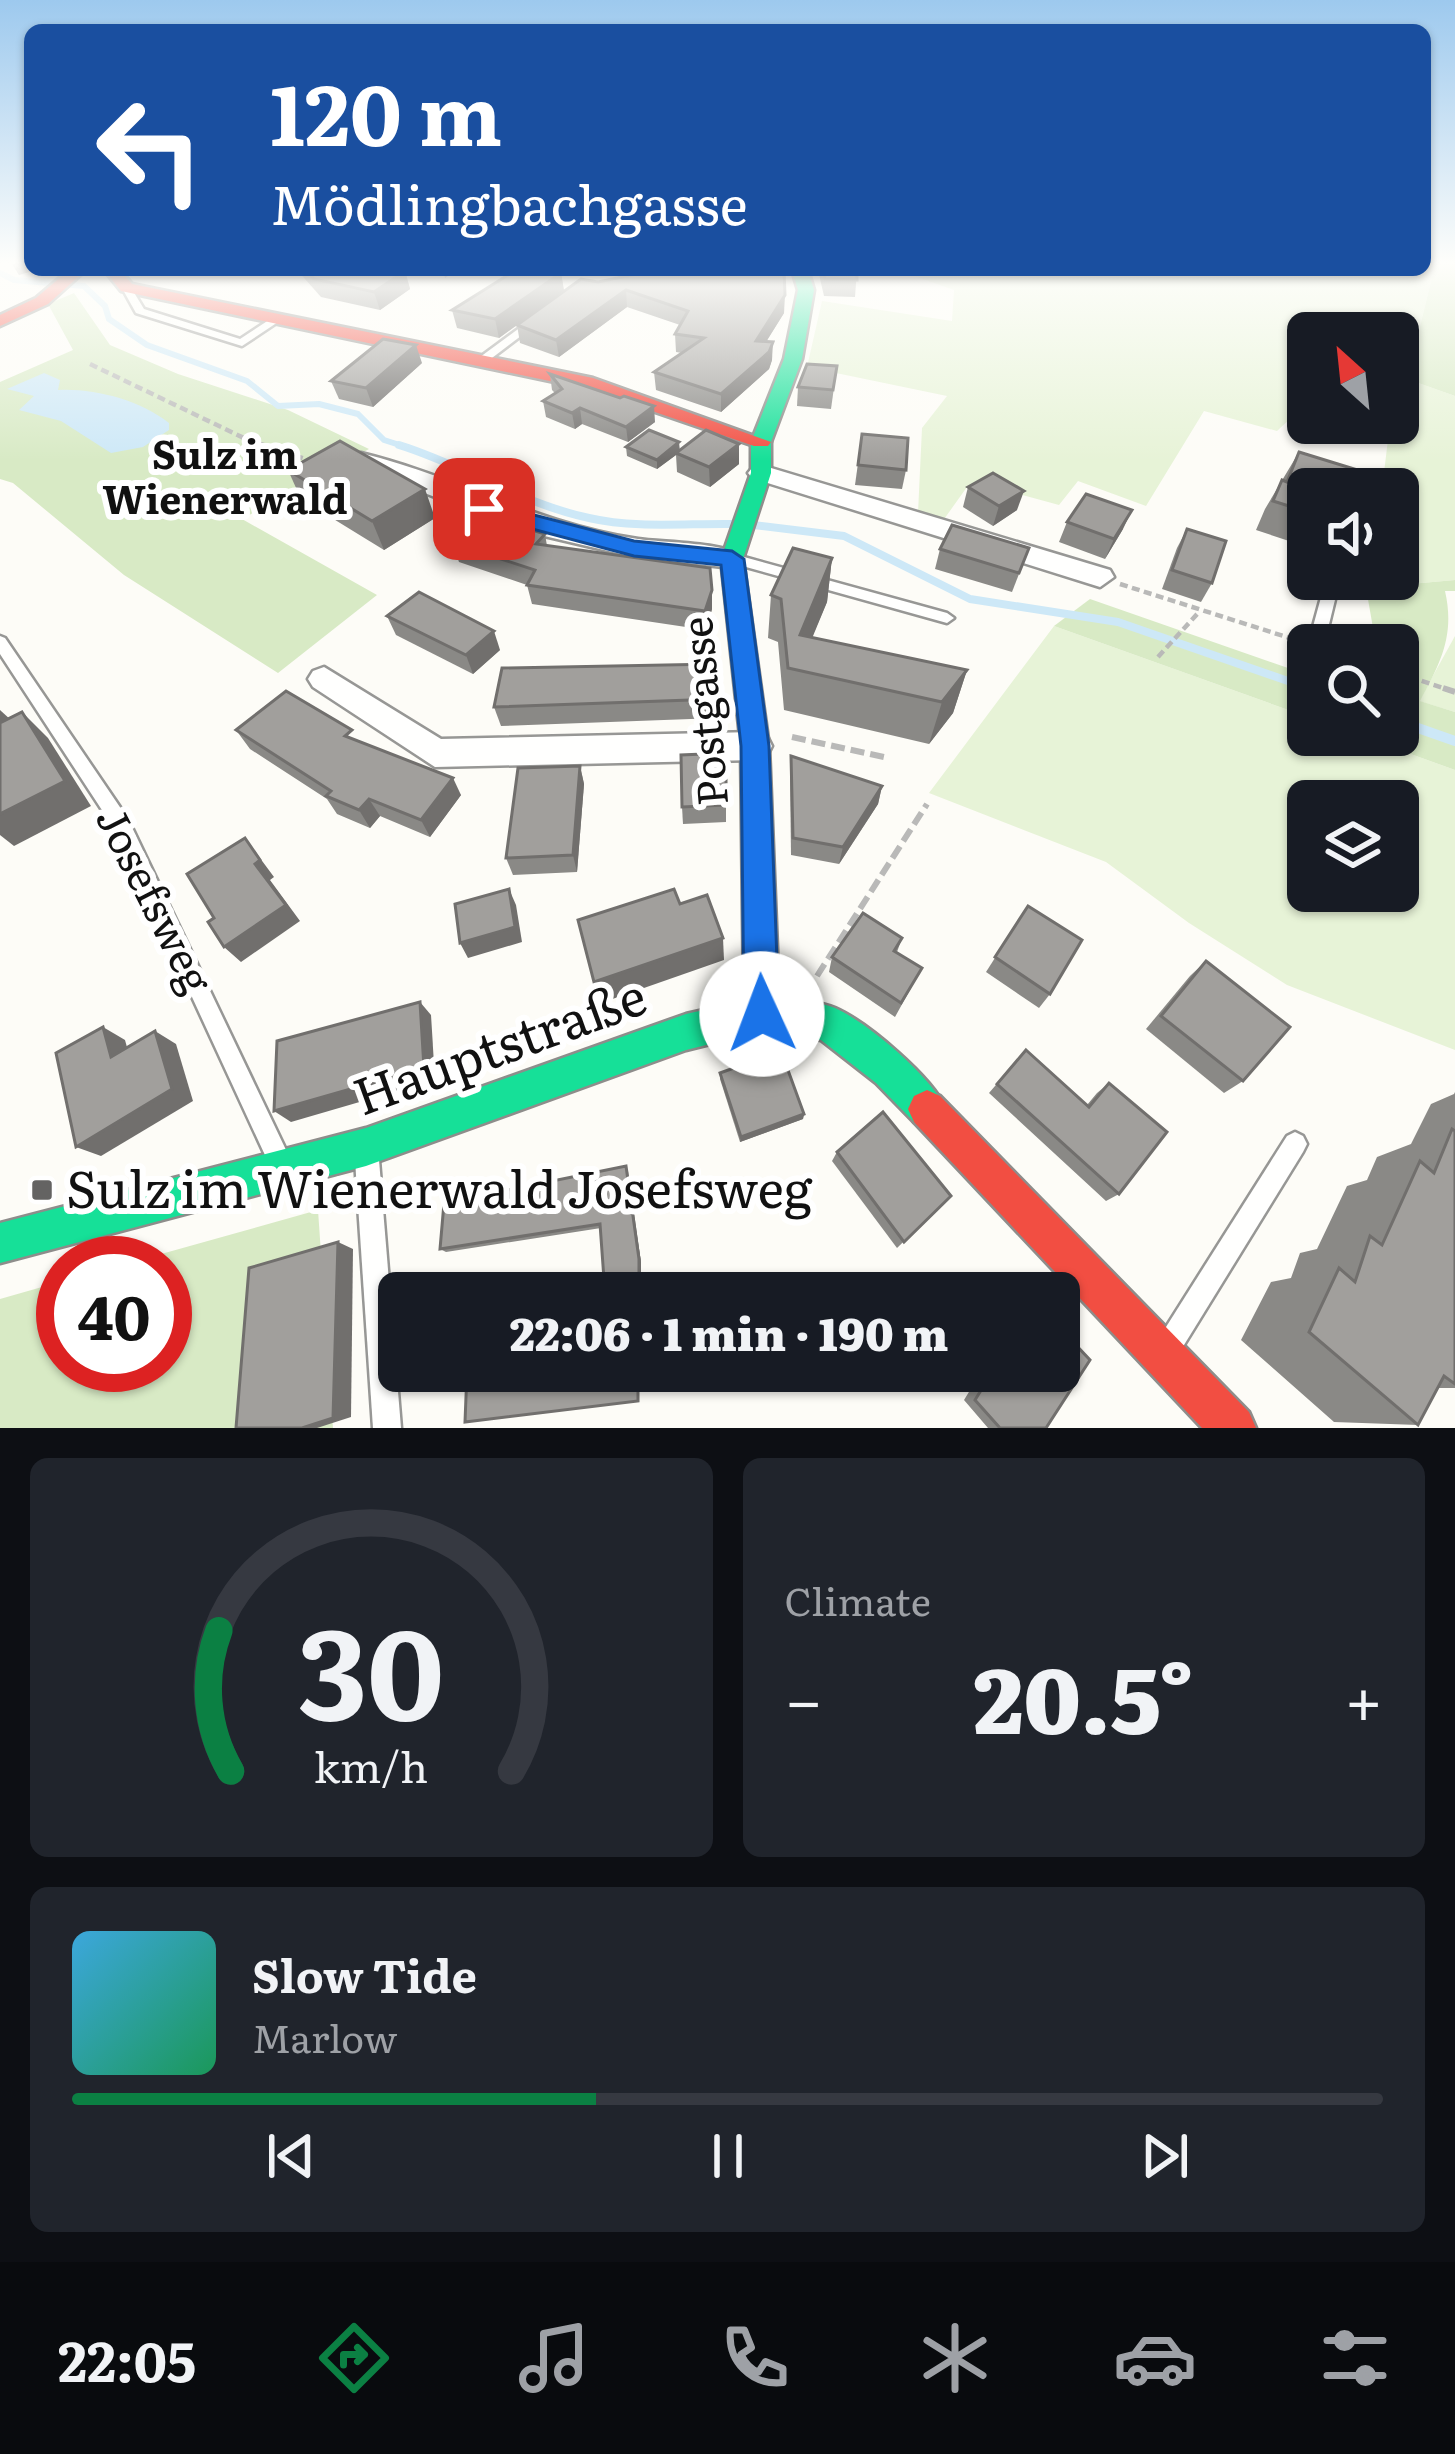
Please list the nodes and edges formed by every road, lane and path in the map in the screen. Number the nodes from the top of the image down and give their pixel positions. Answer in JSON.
{"nodes":[{"id":1,"x":314,"y":328,"type":"edge"},
{"id":2,"x":527,"y":328,"type":"edge"},
{"id":3,"x":799,"y":328,"type":"edge"},
{"id":4,"x":480,"y":362,"type":"junction"},
{"id":5,"x":90,"y":364,"type":"dead end"},
{"id":6,"x":761,"y":442,"type":"junction"},
{"id":7,"x":362,"y":460,"type":"joint"},
{"id":8,"x":761,"y":473,"type":"junction"},
{"id":9,"x":732,"y":559,"type":"junction"},
{"id":10,"x":1100,"y":577,"type":"joint"},
{"id":11,"x":1199,"y":612,"type":"junction"},
{"id":12,"x":947,"y":618,"type":"dead end"},
{"id":13,"x":1287,"y":637,"type":"edge"},
{"id":14,"x":0,"y":642,"type":"edge"},
{"id":15,"x":1158,"y":657,"type":"dead end"},
{"id":16,"x":324,"y":679,"type":"dead end"},
{"id":17,"x":1419,"y":680,"type":"edge"},
{"id":18,"x":1455,"y":692,"type":"edge"},
{"id":19,"x":754,"y":737,"type":"junction"},
{"id":20,"x":884,"y":757,"type":"dead end"},
{"id":21,"x":927,"y":804,"type":"dead end"},
{"id":22,"x":762,"y":1014,"type":"junction"},
{"id":23,"x":792,"y":1015,"type":"junction"},
{"id":24,"x":1295,"y":1144,"type":"dead end"},
{"id":25,"x":366,"y":1147,"type":"junction"},
{"id":26,"x":284,"y":1171,"type":"junction"},
{"id":27,"x":0,"y":1244,"type":"edge"},
{"id":28,"x":1161,"y":1357,"type":"junction"},
{"id":29,"x":388,"y":1428,"type":"edge"},
{"id":30,"x":1233,"y":1428,"type":"edge"}],
"edges":[{"from":1,"to":4,"type":"street"},
{"from":2,"to":4,"type":"lane"},
{"from":3,"to":6,"type":"street","name":"Postgasse"},
{"from":4,"to":6,"type":"street"},
{"from":5,"to":7,"type":"path"},
{"from":6,"to":8,"type":"street","name":"Postgasse"},
{"from":7,"to":9,"type":"street"},
{"from":8,"to":9,"type":"street","name":"Postgasse"},
{"from":8,"to":10,"type":"street"},
{"from":9,"to":12,"type":"lane"},
{"from":9,"to":19,"type":"street","name":"Postgasse"},
{"from":10,"to":11,"type":"path"},
{"from":11,"to":13,"type":"path"},
{"from":11,"to":15,"type":"path"},
{"from":14,"to":26,"type":"lane","name":"Josefsweg"},
{"from":16,"to":19,"type":"street"},
{"from":17,"to":18,"type":"path"},
{"from":19,"to":20,"type":"path"},
{"from":19,"to":22,"type":"street","name":"Postgasse"},
{"from":21,"to":23,"type":"path"},
{"from":22,"to":23,"type":"street","name":"Hauptstraße"},
{"from":22,"to":25,"type":"street","name":"Hauptstraße"},
{"from":23,"to":28,"type":"street","name":"Hauptstraße"},
{"from":24,"to":28,"type":"lane"},
{"from":25,"to":26,"type":"street","name":"Hauptstraße"},
{"from":25,"to":29,"type":"lane"},
{"from":26,"to":27,"type":"street","name":"Hauptstraße"},
{"from":28,"to":30,"type":"street","name":"Hauptstraße"}]}
